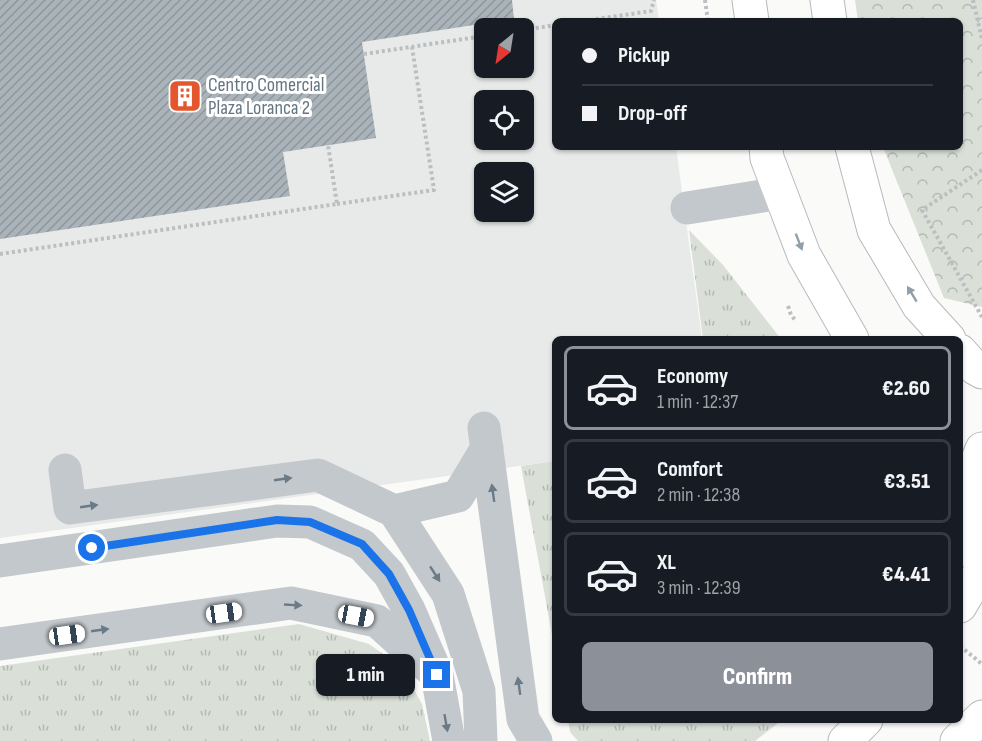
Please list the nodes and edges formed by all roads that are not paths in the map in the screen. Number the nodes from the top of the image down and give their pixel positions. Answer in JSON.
{"nodes":[{"id":1,"x":749,"y":0,"type":"edge"},
{"id":2,"x":827,"y":0,"type":"edge"},
{"id":3,"x":752,"y":18,"type":"edge"},
{"id":4,"x":830,"y":18,"type":"edge"},
{"id":5,"x":766,"y":150,"type":"edge"},
{"id":6,"x":853,"y":150,"type":"edge"},
{"id":7,"x":781,"y":193,"type":"junction"},
{"id":8,"x":687,"y":208,"type":"dead end"},
{"id":9,"x":850,"y":336,"type":"edge"},
{"id":10,"x":946,"y":336,"type":"edge"},
{"id":11,"x":963,"y":354,"type":"edge"},
{"id":12,"x":982,"y":372,"type":"edge"},
{"id":13,"x":971,"y":463,"type":"edge"},
{"id":14,"x":65,"y":470,"type":"dead end"},
{"id":15,"x":393,"y":511,"type":"junction"},
{"id":16,"x":0,"y":561,"type":"edge"},
{"id":17,"x":982,"y":569,"type":"edge"},
{"id":18,"x":963,"y":601,"type":"edge"},
{"id":19,"x":0,"y":644,"type":"edge"},
{"id":20,"x":437,"y":675,"type":"junction"},
{"id":21,"x":982,"y":717,"type":"edge"},
{"id":22,"x":449,"y":741,"type":"edge"},
{"id":23,"x":481,"y":741,"type":"edge"},
{"id":24,"x":536,"y":741,"type":"edge"},
{"id":25,"x":957,"y":741,"type":"edge"}],
"edges":[{"from":1,"to":3,"type":"main road"},
{"from":2,"to":4,"type":"main road"},
{"from":5,"to":7,"type":"main road"},
{"from":10,"to":6,"type":"main road","one_way":true},
{"from":7,"to":8,"type":"street"},
{"from":7,"to":9,"type":"main road","one_way":true},
{"from":11,"to":12,"type":"main road"},
{"from":13,"to":17,"type":"main road"},
{"from":14,"to":15,"type":"street","one_way":true},
{"from":15,"to":23,"type":"street","one_way":true},
{"from":24,"to":15,"type":"street","one_way":true},
{"from":16,"to":20,"type":"street"},
{"from":17,"to":18,"type":"main road"},
{"from":19,"to":20,"type":"street","one_way":true},
{"from":20,"to":22,"type":"street","one_way":true},
{"from":21,"to":25,"type":"main road"}]}
